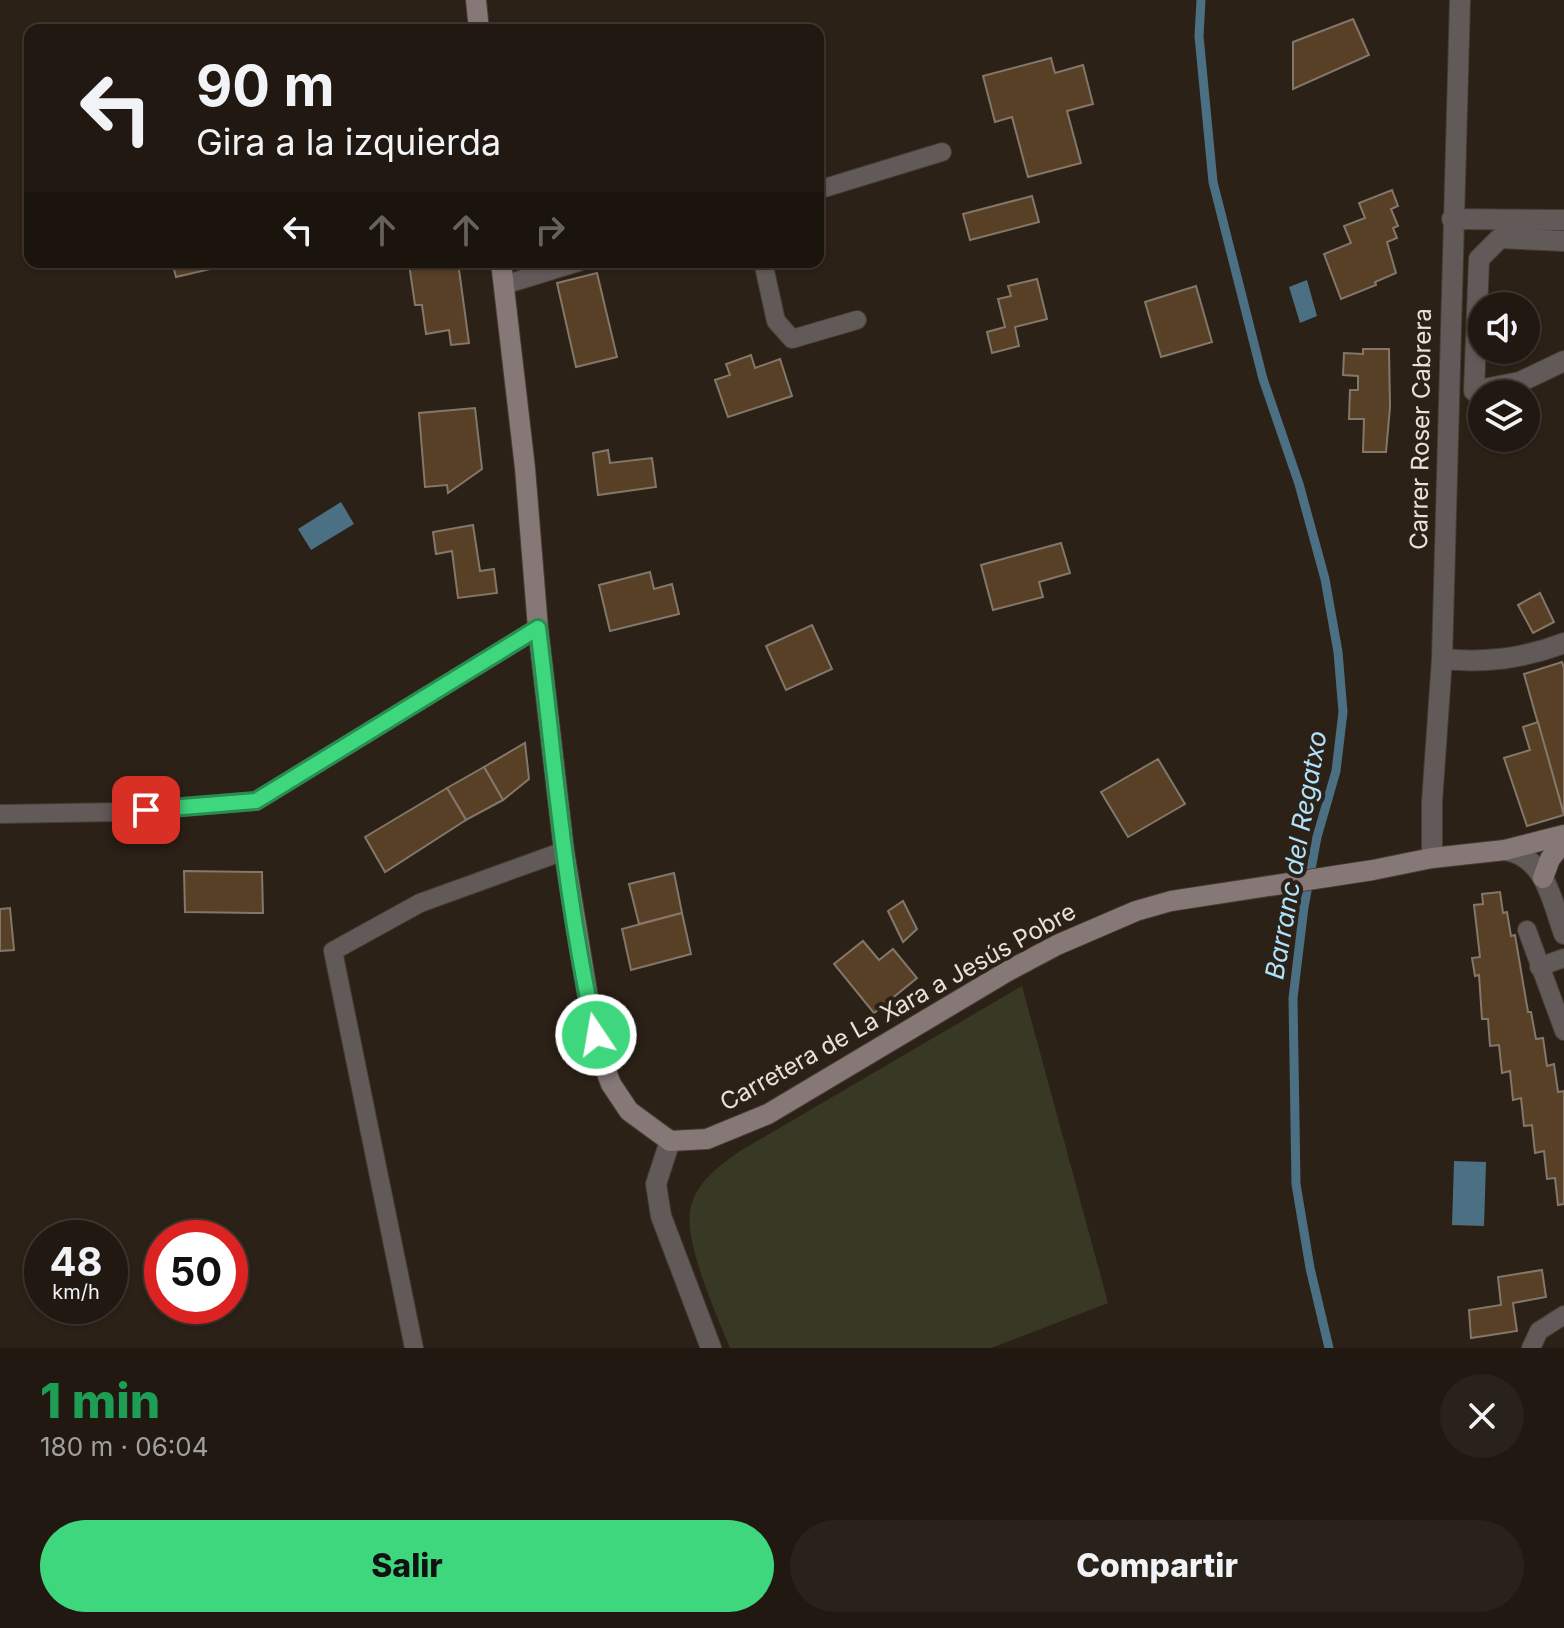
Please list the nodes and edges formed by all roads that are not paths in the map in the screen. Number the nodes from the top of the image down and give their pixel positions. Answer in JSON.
{"nodes":[{"id":1,"x":476,"y":0,"type":"edge"},
{"id":2,"x":1460,"y":0,"type":"edge"},
{"id":3,"x":478,"y":24,"type":"edge"},
{"id":4,"x":942,"y":152,"type":"dead end"},
{"id":5,"x":824,"y":188,"type":"edge"},
{"id":6,"x":1452,"y":219,"type":"junction"},
{"id":7,"x":1564,"y":220,"type":"edge"},
{"id":8,"x":1564,"y":241,"type":"edge"},
{"id":9,"x":502,"y":268,"type":"edge"},
{"id":10,"x":559,"y":268,"type":"edge"},
{"id":11,"x":764,"y":268,"type":"edge"},
{"id":12,"x":504,"y":285,"type":"junction"},
{"id":13,"x":857,"y":320,"type":"dead end"},
{"id":14,"x":1564,"y":361,"type":"edge"},
{"id":15,"x":538,"y":628,"type":"junction"},
{"id":16,"x":1564,"y":643,"type":"edge"},
{"id":17,"x":1442,"y":659,"type":"junction"},
{"id":18,"x":0,"y":814,"type":"edge"},
{"id":19,"x":1564,"y":838,"type":"edge"},
{"id":20,"x":1505,"y":850,"type":"junction"},
{"id":21,"x":564,"y":851,"type":"junction"},
{"id":22,"x":1432,"y":858,"type":"junction"},
{"id":23,"x":1543,"y":878,"type":"junction"},
{"id":24,"x":1527,"y":930,"type":"dead end"},
{"id":25,"x":1564,"y":934,"type":"edge"},
{"id":26,"x":1564,"y":958,"type":"edge"},
{"id":27,"x":1539,"y":967,"type":"junction"},
{"id":28,"x":1564,"y":1031,"type":"edge"},
{"id":29,"x":670,"y":1141,"type":"junction"},
{"id":30,"x":1564,"y":1315,"type":"edge"},
{"id":31,"x":414,"y":1348,"type":"edge"},
{"id":32,"x":711,"y":1348,"type":"edge"},
{"id":33,"x":1531,"y":1348,"type":"edge"}],
"edges":[{"from":1,"to":3,"type":"main road"},
{"from":2,"to":6,"type":"street","name":"Carrer Roser Cabrera"},
{"from":4,"to":5,"type":"lane"},
{"from":6,"to":7,"type":"street"},
{"from":6,"to":17,"type":"street","name":"Carrer Roser Cabrera"},
{"from":8,"to":14,"type":"street"},
{"from":9,"to":12,"type":"main road"},
{"from":10,"to":12,"type":"lane"},
{"from":11,"to":13,"type":"lane"},
{"from":12,"to":15,"type":"main road"},
{"from":15,"to":18,"type":"lane"},
{"from":15,"to":21,"type":"main road"},
{"from":16,"to":17,"type":"street"},
{"from":17,"to":22,"type":"street","name":"Carrer Roser Cabrera"},
{"from":19,"to":20,"type":"main road","name":"Carretera de La Xara a Jesús Pobre"},
{"from":19,"to":23,"type":"main road"},
{"from":20,"to":22,"type":"main road","name":"Carretera de La Xara a Jesús Pobre"},
{"from":20,"to":23,"type":"street"},
{"from":21,"to":29,"type":"main road"},
{"from":21,"to":31,"type":"lane"},
{"from":22,"to":29,"type":"main road","name":"Carretera de La Xara a Jesús Pobre"},
{"from":23,"to":25,"type":"street"},
{"from":24,"to":27,"type":"lane"},
{"from":26,"to":27,"type":"lane"},
{"from":27,"to":28,"type":"lane"},
{"from":29,"to":32,"type":"street"},
{"from":30,"to":33,"type":"lane"}]}
